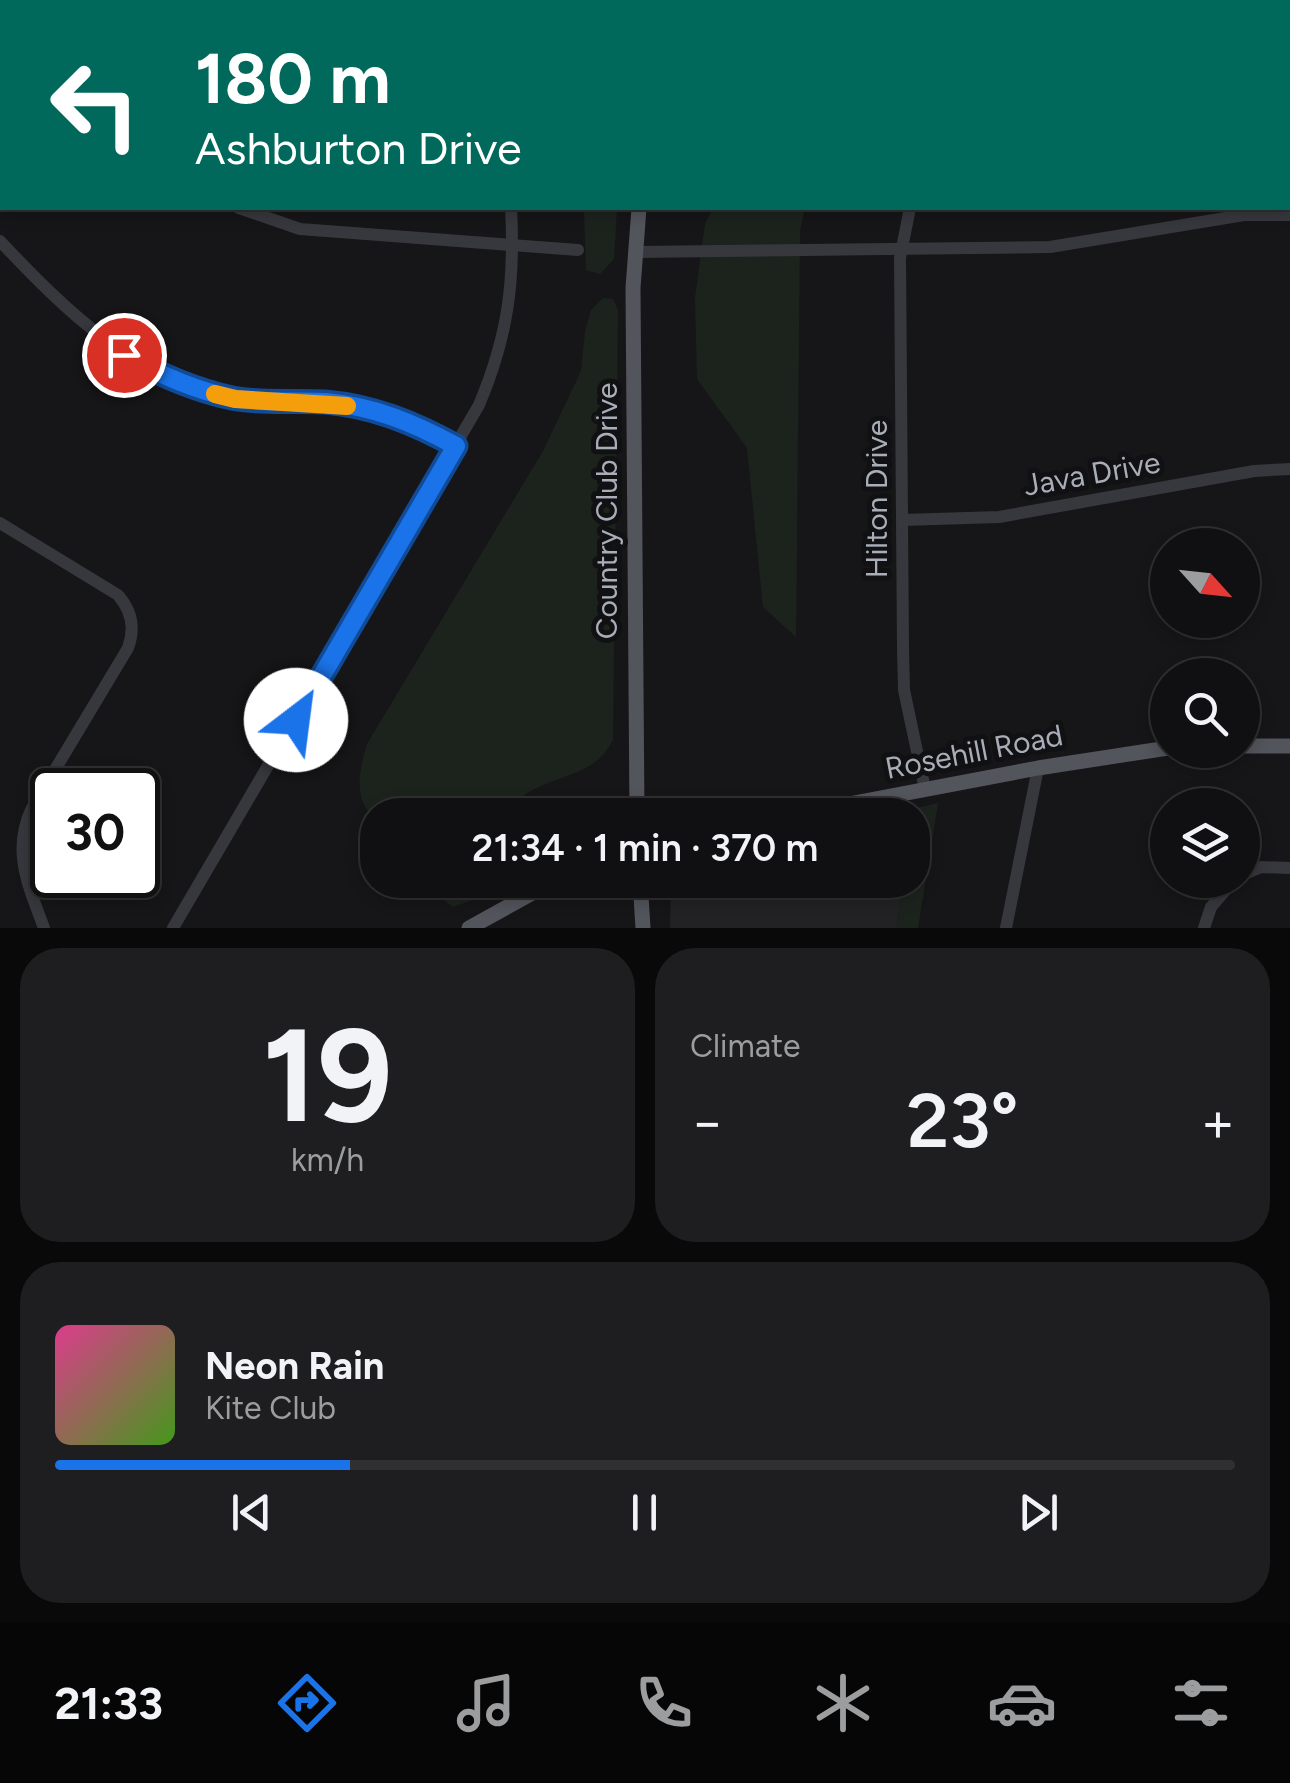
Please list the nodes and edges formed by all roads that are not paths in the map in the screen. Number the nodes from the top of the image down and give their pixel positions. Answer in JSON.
{"nodes":[{"id":1,"x":246,"y":210,"type":"edge"},
{"id":2,"x":511,"y":210,"type":"edge"},
{"id":3,"x":639,"y":210,"type":"edge"},
{"id":4,"x":910,"y":210,"type":"edge"},
{"id":5,"x":1290,"y":215,"type":"edge"},
{"id":6,"x":0,"y":241,"type":"edge"},
{"id":7,"x":513,"y":244,"type":"junction"},
{"id":8,"x":902,"y":248,"type":"junction"},
{"id":9,"x":578,"y":250,"type":"dead end"},
{"id":10,"x":636,"y":252,"type":"junction"},
{"id":11,"x":456,"y":446,"type":"junction"},
{"id":12,"x":1290,"y":470,"type":"edge"},
{"id":13,"x":902,"y":520,"type":"junction"},
{"id":14,"x":0,"y":522,"type":"edge"},
{"id":15,"x":1260,"y":746,"type":"edge"},
{"id":16,"x":1290,"y":746,"type":"edge"},
{"id":17,"x":1150,"y":751,"type":"edge"},
{"id":18,"x":1038,"y":768,"type":"junction"},
{"id":19,"x":925,"y":789,"type":"junction"},
{"id":20,"x":637,"y":798,"type":"edge"},
{"id":21,"x":879,"y":798,"type":"edge"},
{"id":22,"x":1260,"y":867,"type":"edge"},
{"id":23,"x":1290,"y":868,"type":"edge"},
{"id":24,"x":523,"y":898,"type":"edge"},
{"id":25,"x":641,"y":898,"type":"edge"},
{"id":26,"x":1219,"y":898,"type":"edge"},
{"id":27,"x":44,"y":928,"type":"edge"},
{"id":28,"x":173,"y":928,"type":"edge"},
{"id":29,"x":469,"y":928,"type":"edge"},
{"id":30,"x":643,"y":928,"type":"edge"},
{"id":31,"x":1006,"y":928,"type":"edge"},
{"id":32,"x":1204,"y":928,"type":"edge"}],
"edges":[{"from":1,"to":7,"type":"street"},
{"from":2,"to":7,"type":"street"},
{"from":3,"to":10,"type":"main road","name":"Country Club Drive"},
{"from":4,"to":8,"type":"street","name":"Hilton Drive"},
{"from":5,"to":8,"type":"street"},
{"from":6,"to":11,"type":"street"},
{"from":7,"to":9,"type":"street"},
{"from":7,"to":11,"type":"street"},
{"from":8,"to":10,"type":"street"},
{"from":8,"to":13,"type":"street","name":"Hilton Drive"},
{"from":10,"to":20,"type":"main road","name":"Country Club Drive"},
{"from":11,"to":28,"type":"street"},
{"from":12,"to":13,"type":"street","name":"Java Drive"},
{"from":13,"to":19,"type":"street","name":"Hilton Drive"},
{"from":14,"to":27,"type":"street"},
{"from":15,"to":16,"type":"main road"},
{"from":17,"to":18,"type":"main road","name":"Rosehill Road"},
{"from":18,"to":19,"type":"main road","name":"Rosehill Road"},
{"from":18,"to":31,"type":"street"},
{"from":19,"to":21,"type":"main road","name":"Rosehill Road"},
{"from":22,"to":23,"type":"street"},
{"from":24,"to":29,"type":"main road"},
{"from":25,"to":30,"type":"main road"},
{"from":26,"to":32,"type":"street"}]}
